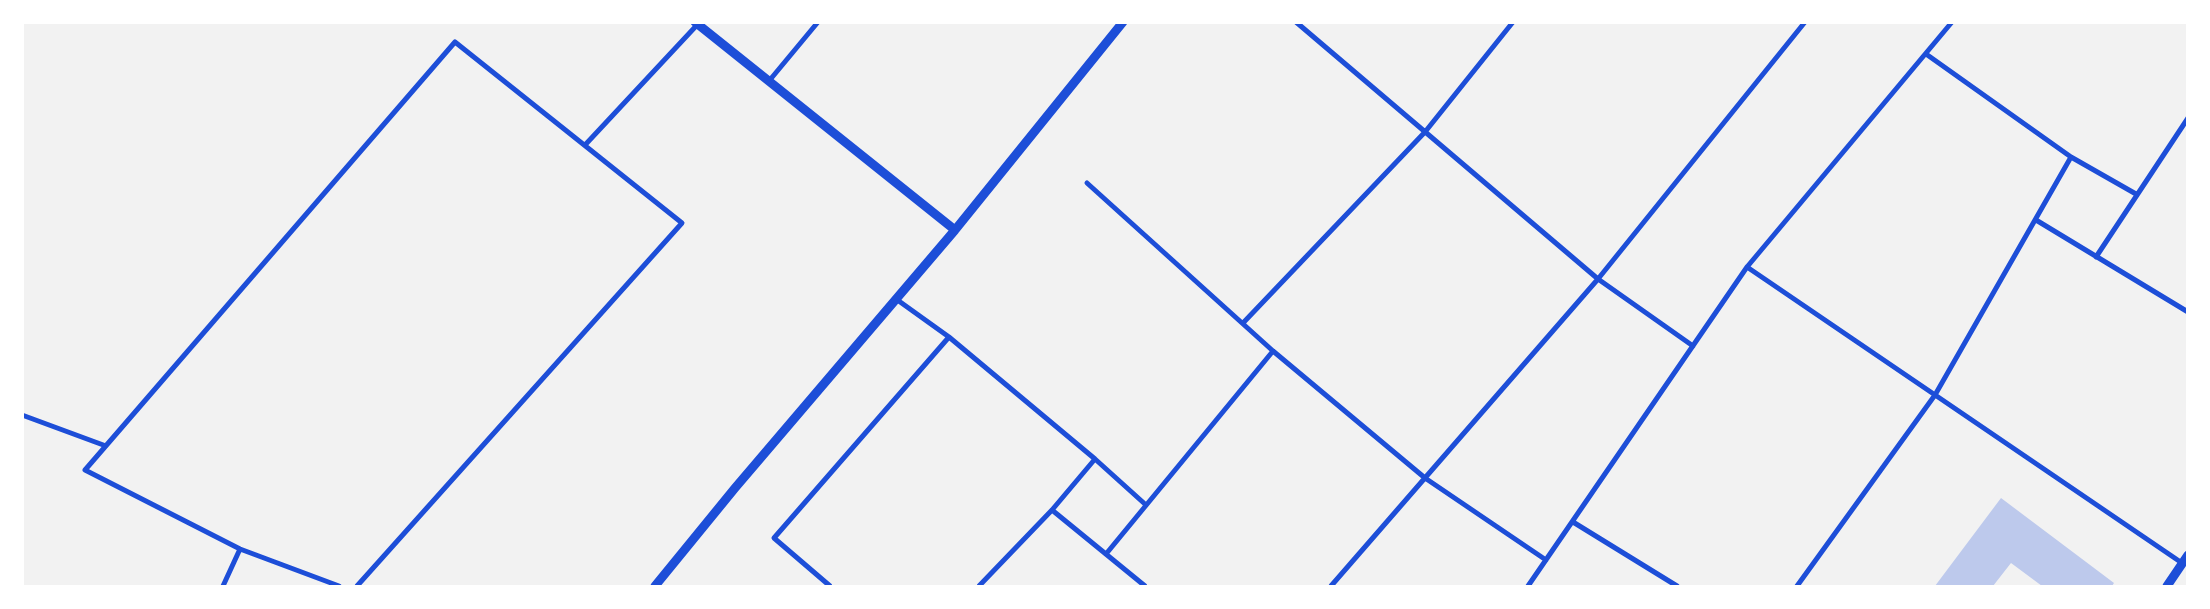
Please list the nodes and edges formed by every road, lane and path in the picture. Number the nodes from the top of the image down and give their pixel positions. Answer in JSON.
{"nodes":[{"id":1,"x":818,"y":22,"type":"edge"},
{"id":2,"x":1123,"y":22,"type":"edge"},
{"id":3,"x":1296,"y":22,"type":"edge"},
{"id":4,"x":1514,"y":22,"type":"edge"},
{"id":5,"x":1805,"y":22,"type":"edge"},
{"id":6,"x":1952,"y":22,"type":"edge"},
{"id":7,"x":696,"y":24,"type":"edge"},
{"id":8,"x":1926,"y":54,"type":"junction"},
{"id":9,"x":769,"y":81,"type":"junction"},
{"id":10,"x":2188,"y":118,"type":"edge"},
{"id":11,"x":1425,"y":132,"type":"junction"},
{"id":12,"x":585,"y":145,"type":"junction"},
{"id":13,"x":2072,"y":157,"type":"junction"},
{"id":14,"x":1087,"y":183,"type":"dead end"},
{"id":15,"x":2136,"y":194,"type":"junction"},
{"id":16,"x":2036,"y":220,"type":"junction"},
{"id":17,"x":955,"y":230,"type":"junction"},
{"id":18,"x":2096,"y":257,"type":"junction"},
{"id":19,"x":1747,"y":267,"type":"junction"},
{"id":20,"x":1598,"y":279,"type":"junction"},
{"id":21,"x":896,"y":299,"type":"junction"},
{"id":22,"x":2188,"y":312,"type":"edge"},
{"id":23,"x":1243,"y":323,"type":"junction"},
{"id":24,"x":949,"y":337,"type":"junction"},
{"id":25,"x":1693,"y":346,"type":"junction"},
{"id":26,"x":1273,"y":350,"type":"junction"},
{"id":27,"x":1935,"y":395,"type":"junction"},
{"id":28,"x":22,"y":415,"type":"edge"},
{"id":29,"x":106,"y":446,"type":"junction"},
{"id":30,"x":1095,"y":459,"type":"junction"},
{"id":31,"x":1425,"y":478,"type":"junction"},
{"id":32,"x":1146,"y":505,"type":"junction"},
{"id":33,"x":1052,"y":510,"type":"junction"},
{"id":34,"x":1573,"y":522,"type":"junction"},
{"id":35,"x":240,"y":549,"type":"junction"},
{"id":36,"x":1106,"y":554,"type":"junction"},
{"id":37,"x":2188,"y":555,"type":"edge"},
{"id":38,"x":1546,"y":560,"type":"junction"},
{"id":39,"x":2182,"y":564,"type":"junction"},
{"id":40,"x":223,"y":586,"type":"edge"},
{"id":41,"x":339,"y":586,"type":"edge"},
{"id":42,"x":357,"y":586,"type":"edge"},
{"id":43,"x":655,"y":586,"type":"edge"},
{"id":44,"x":830,"y":586,"type":"edge"},
{"id":45,"x":979,"y":586,"type":"edge"},
{"id":46,"x":1145,"y":586,"type":"edge"},
{"id":47,"x":1331,"y":586,"type":"edge"},
{"id":48,"x":1528,"y":586,"type":"edge"},
{"id":49,"x":1677,"y":586,"type":"edge"},
{"id":50,"x":1797,"y":586,"type":"edge"},
{"id":51,"x":2167,"y":586,"type":"edge"}],
"edges":[{"from":1,"to":9,"type":"street"},
{"from":2,"to":17,"type":"street"},
{"from":3,"to":11,"type":"street"},
{"from":4,"to":11,"type":"street"},
{"from":5,"to":20,"type":"street"},
{"from":6,"to":8,"type":"street"},
{"from":7,"to":9,"type":"street"},
{"from":7,"to":12,"type":"street"},
{"from":8,"to":13,"type":"street"},
{"from":8,"to":19,"type":"street"},
{"from":9,"to":17,"type":"street"},
{"from":10,"to":15,"type":"street"},
{"from":11,"to":20,"type":"street"},
{"from":11,"to":23,"type":"street"},
{"from":12,"to":29,"type":"street"},
{"from":12,"to":42,"type":"street"},
{"from":13,"to":15,"type":"street"},
{"from":13,"to":16,"type":"street"},
{"from":14,"to":23,"type":"street"},
{"from":15,"to":18,"type":"street"},
{"from":16,"to":18,"type":"street"},
{"from":16,"to":27,"type":"street"},
{"from":17,"to":21,"type":"street"},
{"from":18,"to":22,"type":"street"},
{"from":19,"to":25,"type":"street"},
{"from":19,"to":27,"type":"street"},
{"from":20,"to":25,"type":"street"},
{"from":20,"to":31,"type":"street"},
{"from":21,"to":24,"type":"street"},
{"from":21,"to":43,"type":"street"},
{"from":23,"to":26,"type":"street"},
{"from":24,"to":30,"type":"street"},
{"from":24,"to":44,"type":"street"},
{"from":25,"to":34,"type":"street"},
{"from":26,"to":31,"type":"street"},
{"from":26,"to":32,"type":"street"},
{"from":27,"to":39,"type":"street"},
{"from":27,"to":50,"type":"street"},
{"from":28,"to":29,"type":"street"},
{"from":29,"to":35,"type":"street"},
{"from":30,"to":32,"type":"street"},
{"from":30,"to":33,"type":"street"},
{"from":31,"to":38,"type":"street"},
{"from":31,"to":47,"type":"street"},
{"from":32,"to":36,"type":"street"},
{"from":33,"to":36,"type":"street"},
{"from":33,"to":45,"type":"street"},
{"from":34,"to":38,"type":"street"},
{"from":34,"to":49,"type":"street"},
{"from":35,"to":40,"type":"street"},
{"from":35,"to":41,"type":"street"},
{"from":36,"to":46,"type":"street"},
{"from":37,"to":39,"type":"street"},
{"from":38,"to":48,"type":"street"},
{"from":39,"to":51,"type":"street"}]}
